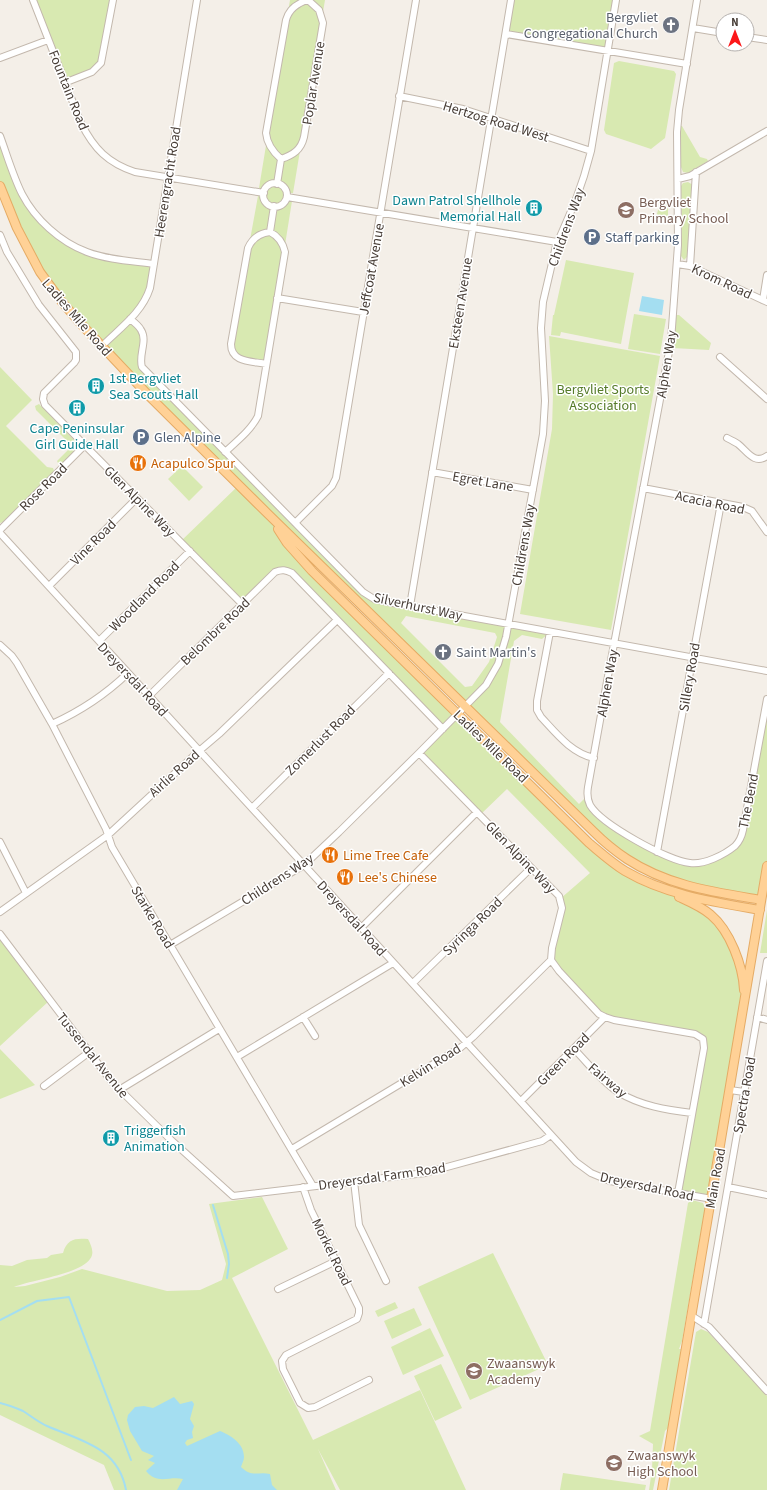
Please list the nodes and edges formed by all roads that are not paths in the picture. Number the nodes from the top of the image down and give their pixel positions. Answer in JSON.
{"nodes":[{"id":1,"x":33,"y":0,"type":"edge"},
{"id":2,"x":113,"y":0,"type":"edge"},
{"id":3,"x":197,"y":0,"type":"edge"},
{"id":4,"x":308,"y":0,"type":"edge"},
{"id":5,"x":416,"y":0,"type":"edge"},
{"id":6,"x":511,"y":0,"type":"edge"},
{"id":7,"x":616,"y":0,"type":"edge"},
{"id":8,"x":698,"y":0,"type":"edge"},
{"id":9,"x":693,"y":28,"type":"junction"},
{"id":10,"x":715,"y":32,"type":"edge"},
{"id":11,"x":506,"y":34,"type":"junction"},
{"id":12,"x":755,"y":38,"type":"edge"},
{"id":13,"x":48,"y":40,"type":"junction"},
{"id":14,"x":767,"y":40,"type":"edge"},
{"id":15,"x":608,"y":50,"type":"junction"},
{"id":16,"x":0,"y":58,"type":"edge"},
{"id":17,"x":687,"y":64,"type":"junction"},
{"id":18,"x":64,"y":83,"type":"junction"},
{"id":19,"x":400,"y":96,"type":"junction"},
{"id":20,"x":491,"y":118,"type":"junction"},
{"id":21,"x":767,"y":131,"type":"edge"},
{"id":22,"x":0,"y":136,"type":"edge"},
{"id":23,"x":590,"y":151,"type":"junction"},
{"id":24,"x":281,"y":159,"type":"junction"},
{"id":25,"x":696,"y":172,"type":"junction"},
{"id":26,"x":168,"y":178,"type":"junction"},
{"id":27,"x":678,"y":178,"type":"junction"},
{"id":28,"x":277,"y":184,"type":"junction"},
{"id":29,"x":0,"y":186,"type":"edge"},
{"id":30,"x":264,"y":193,"type":"junction"},
{"id":31,"x":287,"y":197,"type":"junction"},
{"id":32,"x":274,"y":206,"type":"junction"},
{"id":33,"x":380,"y":213,"type":"junction"},
{"id":34,"x":472,"y":228,"type":"junction"},
{"id":35,"x":270,"y":232,"type":"junction"},
{"id":36,"x":0,"y":235,"type":"edge"},
{"id":37,"x":558,"y":242,"type":"junction"},
{"id":38,"x":7,"y":252,"type":"junction"},
{"id":39,"x":0,"y":255,"type":"edge"},
{"id":40,"x":154,"y":264,"type":"junction"},
{"id":41,"x":677,"y":264,"type":"junction"},
{"id":42,"x":690,"y":266,"type":"junction"},
{"id":43,"x":767,"y":275,"type":"edge"},
{"id":44,"x":278,"y":298,"type":"junction"},
{"id":45,"x":765,"y":301,"type":"edge"},
{"id":46,"x":363,"y":312,"type":"junction"},
{"id":47,"x":130,"y":319,"type":"junction"},
{"id":48,"x":102,"y":346,"type":"junction"},
{"id":49,"x":720,"y":357,"type":"dead end"},
{"id":50,"x":266,"y":364,"type":"junction"},
{"id":51,"x":767,"y":399,"type":"edge"},
{"id":52,"x":727,"y":438,"type":"dead end"},
{"id":53,"x":85,"y":445,"type":"junction"},
{"id":54,"x":225,"y":452,"type":"junction"},
{"id":55,"x":767,"y":456,"type":"edge"},
{"id":56,"x":432,"y":472,"type":"junction"},
{"id":57,"x":643,"y":488,"type":"junction"},
{"id":58,"x":533,"y":490,"type":"junction"},
{"id":59,"x":137,"y":498,"type":"junction"},
{"id":60,"x":721,"y":503,"type":"junction"},
{"id":61,"x":267,"y":513,"type":"junction"},
{"id":62,"x":295,"y":523,"type":"junction"},
{"id":63,"x":0,"y":530,"type":"edge"},
{"id":64,"x":767,"y":532,"type":"edge"},
{"id":65,"x":0,"y":534,"type":"edge"},
{"id":66,"x":190,"y":551,"type":"junction"},
{"id":67,"x":49,"y":586,"type":"junction"},
{"id":68,"x":242,"y":604,"type":"junction"},
{"id":69,"x":410,"y":606,"type":"junction"},
{"id":70,"x":337,"y":620,"type":"junction"},
{"id":71,"x":509,"y":624,"type":"junction"},
{"id":72,"x":550,"y":632,"type":"junction"},
{"id":73,"x":99,"y":641,"type":"junction"},
{"id":74,"x":614,"y":643,"type":"junction"},
{"id":75,"x":0,"y":645,"type":"edge"},
{"id":76,"x":693,"y":658,"type":"junction"},
{"id":77,"x":767,"y":671,"type":"edge"},
{"id":78,"x":389,"y":672,"type":"junction"},
{"id":79,"x":128,"y":673,"type":"junction"},
{"id":80,"x":149,"y":696,"type":"junction"},
{"id":81,"x":767,"y":699,"type":"edge"},
{"id":82,"x":465,"y":707,"type":"junction"},
{"id":83,"x":458,"y":714,"type":"junction"},
{"id":84,"x":52,"y":724,"type":"junction"},
{"id":85,"x":443,"y":729,"type":"junction"},
{"id":86,"x":199,"y":750,"type":"junction"},
{"id":87,"x":419,"y":753,"type":"junction"},
{"id":88,"x":594,"y":758,"type":"junction"},
{"id":89,"x":587,"y":796,"type":"joint"},
{"id":90,"x":252,"y":808,"type":"junction"},
{"id":91,"x":477,"y":812,"type":"junction"},
{"id":92,"x":108,"y":835,"type":"junction"},
{"id":93,"x":0,"y":842,"type":"edge"},
{"id":94,"x":657,"y":852,"type":"junction"},
{"id":95,"x":304,"y":865,"type":"junction"},
{"id":96,"x":767,"y":866,"type":"edge"},
{"id":97,"x":531,"y":868,"type":"junction"},
{"id":98,"x":653,"y":885,"type":"junction"},
{"id":99,"x":26,"y":893,"type":"junction"},
{"id":100,"x":761,"y":900,"type":"junction"},
{"id":101,"x":760,"y":910,"type":"junction"},
{"id":102,"x":0,"y":912,"type":"edge"},
{"id":103,"x":361,"y":928,"type":"junction"},
{"id":104,"x":0,"y":934,"type":"edge"},
{"id":105,"x":170,"y":945,"type":"junction"},
{"id":106,"x":551,"y":960,"type":"junction"},
{"id":107,"x":767,"y":961,"type":"edge"},
{"id":108,"x":393,"y":963,"type":"junction"},
{"id":109,"x":413,"y":984,"type":"junction"},
{"id":110,"x":744,"y":1011,"type":"junction"},
{"id":111,"x":303,"y":1017,"type":"junction"},
{"id":112,"x":757,"y":1017,"type":"junction"},
{"id":113,"x":605,"y":1018,"type":"junction"},
{"id":114,"x":767,"y":1020,"type":"edge"},
{"id":115,"x":219,"y":1029,"type":"junction"},
{"id":116,"x":315,"y":1036,"type":"dead end"},
{"id":117,"x":466,"y":1042,"type":"junction"},
{"id":118,"x":574,"y":1049,"type":"junction"},
{"id":119,"x":88,"y":1053,"type":"junction"},
{"id":120,"x":237,"y":1057,"type":"junction"},
{"id":121,"x":44,"y":1086,"type":"dead end"},
{"id":122,"x":119,"y":1090,"type":"junction"},
{"id":123,"x":730,"y":1090,"type":"junction"},
{"id":124,"x":744,"y":1092,"type":"junction"},
{"id":125,"x":521,"y":1101,"type":"junction"},
{"id":126,"x":692,"y":1113,"type":"junction"},
{"id":127,"x":551,"y":1135,"type":"junction"},
{"id":128,"x":292,"y":1149,"type":"junction"},
{"id":129,"x":354,"y":1181,"type":"junction"},
{"id":130,"x":313,"y":1186,"type":"junction"},
{"id":131,"x":728,"y":1186,"type":"junction"},
{"id":132,"x":303,"y":1187,"type":"junction"},
{"id":133,"x":678,"y":1193,"type":"junction"},
{"id":134,"x":767,"y":1195,"type":"edge"},
{"id":135,"x":233,"y":1196,"type":"joint"},
{"id":136,"x":712,"y":1199,"type":"junction"},
{"id":137,"x":336,"y":1261,"type":"junction"},
{"id":138,"x":386,"y":1281,"type":"dead end"},
{"id":139,"x":278,"y":1289,"type":"dead end"},
{"id":140,"x":692,"y":1316,"type":"junction"},
{"id":141,"x":704,"y":1324,"type":"junction"},
{"id":142,"x":369,"y":1380,"type":"dead end"},
{"id":143,"x":767,"y":1391,"type":"edge"},
{"id":144,"x":662,"y":1490,"type":"edge"}],
"edges":[{"from":1,"to":13,"type":"street","name":"Fountain Road"},
{"from":2,"to":18,"type":"street"},
{"from":3,"to":26,"type":"street","name":"Heerengracht Road"},
{"from":4,"to":24,"type":"street","name":"Poplar Avenue"},
{"from":4,"to":24,"type":"street","name":"Poplar Avenue"},
{"from":5,"to":19,"type":"street","name":"Jeffcoat Avenue"},
{"from":6,"to":11,"type":"street","name":"Eksteen Avenue"},
{"from":7,"to":15,"type":"street","name":"Childrens Way"},
{"from":8,"to":9,"type":"street","name":"Alphen Way"},
{"from":9,"to":10,"type":"street"},
{"from":9,"to":17,"type":"street","name":"Alphen Way"},
{"from":11,"to":15,"type":"street"},
{"from":11,"to":20,"type":"street","name":"Eksteen Avenue"},
{"from":12,"to":14,"type":"street"},
{"from":13,"to":16,"type":"street"},
{"from":13,"to":18,"type":"street","name":"Fountain Road"},
{"from":15,"to":17,"type":"street"},
{"from":15,"to":23,"type":"street","name":"Childrens Way"},
{"from":17,"to":27,"type":"street","name":"Alphen Way"},
{"from":18,"to":26,"type":"street","name":"Fountain Road"},
{"from":19,"to":20,"type":"street","name":"Hertzog Road West"},
{"from":19,"to":33,"type":"street","name":"Jeffcoat Avenue"},
{"from":20,"to":23,"type":"street","name":"Hertzog Road West"},
{"from":20,"to":34,"type":"street","name":"Eksteen Avenue"},
{"from":21,"to":25,"type":"street"},
{"from":22,"to":40,"type":"street"},
{"from":23,"to":37,"type":"street","name":"Childrens Way"},
{"from":24,"to":28,"type":"street"},
{"from":25,"to":27,"type":"street"},
{"from":25,"to":42,"type":"street"},
{"from":26,"to":30,"type":"street","name":"Fountain Road"},
{"from":26,"to":40,"type":"street","name":"Heerengracht Road"},
{"from":27,"to":41,"type":"street","name":"Alphen Way"},
{"from":28,"to":30,"type":"street"},
{"from":28,"to":31,"type":"street"},
{"from":29,"to":48,"type":"main road","name":"Ladies Mile Road"},
{"from":30,"to":32,"type":"street"},
{"from":31,"to":32,"type":"street"},
{"from":31,"to":33,"type":"street"},
{"from":32,"to":35,"type":"street"},
{"from":33,"to":34,"type":"street"},
{"from":33,"to":46,"type":"street","name":"Jeffcoat Avenue"},
{"from":34,"to":37,"type":"street"},
{"from":34,"to":56,"type":"street","name":"Eksteen Avenue"},
{"from":35,"to":44,"type":"street"},
{"from":35,"to":50,"type":"street"},
{"from":36,"to":38,"type":"street"},
{"from":37,"to":58,"type":"street","name":"Childrens Way"},
{"from":38,"to":39,"type":"street"},
{"from":38,"to":53,"type":"street","name":"Glen Alpine Way"},
{"from":40,"to":47,"type":"street","name":"Heerengracht Road"},
{"from":41,"to":42,"type":"street","name":"Krom Road"},
{"from":41,"to":57,"type":"street","name":"Alphen Way"},
{"from":42,"to":45,"type":"street","name":"Krom Road"},
{"from":43,"to":45,"type":"street"},
{"from":44,"to":46,"type":"street"},
{"from":44,"to":50,"type":"street"},
{"from":46,"to":62,"type":"street","name":"Jeffcoat Avenue"},
{"from":47,"to":48,"type":"street","name":"Heerengracht Road"},
{"from":47,"to":54,"type":"street","name":"Silverhurst Way"},
{"from":48,"to":61,"type":"main road","name":"Ladies Mile Road"},
{"from":49,"to":51,"type":"street"},
{"from":50,"to":54,"type":"street"},
{"from":52,"to":55,"type":"street"},
{"from":53,"to":59,"type":"street","name":"Glen Alpine Way"},
{"from":53,"to":63,"type":"street","name":"Rose Road"},
{"from":54,"to":62,"type":"street","name":"Silverhurst Way"},
{"from":56,"to":58,"type":"street","name":"Egret Lane"},
{"from":56,"to":69,"type":"street","name":"Eksteen Avenue"},
{"from":57,"to":60,"type":"street","name":"Acacia Road"},
{"from":57,"to":74,"type":"street","name":"Alphen Way"},
{"from":58,"to":71,"type":"street","name":"Childrens Way"},
{"from":59,"to":66,"type":"street","name":"Glen Alpine Way"},
{"from":59,"to":67,"type":"street","name":"Vine Road"},
{"from":60,"to":64,"type":"street","name":"Acacia Road"},
{"from":60,"to":76,"type":"street","name":"Sillery Road"},
{"from":61,"to":82,"type":"main road","name":"Ladies Mile Road"},
{"from":61,"to":83,"type":"main road","name":"Ladies Mile Road"},
{"from":62,"to":69,"type":"street","name":"Silverhurst Way"},
{"from":65,"to":67,"type":"street","name":"Dreyersdal Road"},
{"from":66,"to":68,"type":"street","name":"Glen Alpine Way"},
{"from":66,"to":73,"type":"street","name":"Woodland Road"},
{"from":67,"to":73,"type":"street","name":"Dreyersdal Road"},
{"from":68,"to":70,"type":"street","name":"Belombre Road"},
{"from":68,"to":80,"type":"street","name":"Belombre Road"},
{"from":69,"to":71,"type":"street","name":"Silverhurst Way"},
{"from":70,"to":78,"type":"street"},
{"from":70,"to":86,"type":"street","name":"Airlie Road"},
{"from":71,"to":72,"type":"street","name":"Silverhurst Way"},
{"from":71,"to":82,"type":"street","name":"Childrens Way"},
{"from":72,"to":74,"type":"street","name":"Silverhurst Way"},
{"from":72,"to":88,"type":"street"},
{"from":73,"to":79,"type":"street","name":"Dreyersdal Road"},
{"from":74,"to":76,"type":"street","name":"Silverhurst Way"},
{"from":74,"to":88,"type":"street","name":"Alphen Way"},
{"from":75,"to":84,"type":"street","name":"Starke Road"},
{"from":76,"to":77,"type":"street","name":"Silverhurst Way"},
{"from":76,"to":94,"type":"street","name":"Sillery Road"},
{"from":78,"to":85,"type":"street"},
{"from":78,"to":90,"type":"street","name":"Zomerlust Road"},
{"from":79,"to":80,"type":"street","name":"Dreyersdal Road"},
{"from":79,"to":84,"type":"street"},
{"from":80,"to":86,"type":"street","name":"Dreyersdal Road"},
{"from":81,"to":94,"type":"street","name":"The Bend"},
{"from":82,"to":83,"type":"street","name":"Childrens Way"},
{"from":82,"to":100,"type":"main road","name":"Ladies Mile Road"},
{"from":83,"to":85,"type":"street","name":"Childrens Way"},
{"from":83,"to":98,"type":"main road","name":"Ladies Mile Road"},
{"from":84,"to":92,"type":"street","name":"Starke Road"},
{"from":85,"to":87,"type":"street","name":"Childrens Way"},
{"from":86,"to":90,"type":"street","name":"Dreyersdal Road"},
{"from":86,"to":92,"type":"street","name":"Airlie Road"},
{"from":87,"to":91,"type":"street","name":"Glen Alpine Way"},
{"from":87,"to":95,"type":"street","name":"Childrens Way"},
{"from":88,"to":89,"type":"street","name":"Alphen Way"},
{"from":89,"to":94,"type":"street","name":"The Bend"},
{"from":90,"to":95,"type":"street","name":"Dreyersdal Road"},
{"from":91,"to":97,"type":"street","name":"Glen Alpine Way"},
{"from":91,"to":103,"type":"street"},
{"from":92,"to":99,"type":"street","name":"Airlie Road"},
{"from":92,"to":105,"type":"street","name":"Starke Road"},
{"from":93,"to":99,"type":"street"},
{"from":95,"to":103,"type":"street","name":"Dreyersdal Road"},
{"from":95,"to":105,"type":"street","name":"Childrens Way"},
{"from":96,"to":100,"type":"main road","name":"Main Road"},
{"from":97,"to":106,"type":"street","name":"Glen Alpine Way"},
{"from":97,"to":109,"type":"street","name":"Syringa Road"},
{"from":98,"to":101,"type":"main road","name":"Ladies Mile Road"},
{"from":98,"to":110,"type":"main road"},
{"from":99,"to":102,"type":"street","name":"Airlie Road"},
{"from":100,"to":101,"type":"main road","name":"Main Road"},
{"from":101,"to":110,"type":"main road","name":"Main Road"},
{"from":103,"to":108,"type":"street","name":"Dreyersdal Road"},
{"from":104,"to":119,"type":"street","name":"Tussendal Avenue"},
{"from":105,"to":115,"type":"street","name":"Starke Road"},
{"from":106,"to":113,"type":"street"},
{"from":106,"to":117,"type":"street","name":"Kelvin Road"},
{"from":107,"to":112,"type":"street","name":"Spectra Road"},
{"from":108,"to":109,"type":"street","name":"Dreyersdal Road"},
{"from":108,"to":111,"type":"street"},
{"from":109,"to":117,"type":"street","name":"Dreyersdal Road"},
{"from":110,"to":123,"type":"main road","name":"Main Road"},
{"from":111,"to":116,"type":"street"},
{"from":111,"to":120,"type":"street"},
{"from":112,"to":114,"type":"street"},
{"from":112,"to":124,"type":"street","name":"Spectra Road"},
{"from":113,"to":118,"type":"street","name":"Green Road"},
{"from":113,"to":126,"type":"street"},
{"from":115,"to":120,"type":"street","name":"Starke Road"},
{"from":115,"to":122,"type":"street"},
{"from":117,"to":125,"type":"street","name":"Dreyersdal Road"},
{"from":117,"to":128,"type":"street","name":"Kelvin Road"},
{"from":118,"to":125,"type":"street","name":"Green Road"},
{"from":118,"to":126,"type":"street","name":"Fairway"},
{"from":119,"to":121,"type":"street"},
{"from":119,"to":122,"type":"street","name":"Tussendal Avenue"},
{"from":120,"to":128,"type":"street","name":"Starke Road"},
{"from":122,"to":135,"type":"street","name":"Tussendal Avenue"},
{"from":123,"to":124,"type":"street"},
{"from":123,"to":136,"type":"main road","name":"Main Road"},
{"from":124,"to":131,"type":"street","name":"Spectra Road"},
{"from":125,"to":127,"type":"street","name":"Dreyersdal Road"},
{"from":126,"to":133,"type":"street"},
{"from":127,"to":129,"type":"street","name":"Dreyersdal Farm Road"},
{"from":127,"to":133,"type":"street","name":"Dreyersdal Road"},
{"from":128,"to":130,"type":"street","name":"Starke Road"},
{"from":129,"to":130,"type":"street","name":"Dreyersdal Farm Road"},
{"from":129,"to":138,"type":"street"},
{"from":130,"to":132,"type":"street","name":"Dreyersdal Farm Road"},
{"from":131,"to":134,"type":"street"},
{"from":131,"to":141,"type":"street","name":"Spectra Road"},
{"from":132,"to":135,"type":"street","name":"Dreyersdal Farm Road"},
{"from":132,"to":137,"type":"street","name":"Morkel Road"},
{"from":133,"to":136,"type":"street","name":"Dreyersdal Road"},
{"from":136,"to":140,"type":"main road","name":"Main Road"},
{"from":137,"to":139,"type":"street"},
{"from":137,"to":142,"type":"street","name":"Morkel Road"},
{"from":140,"to":141,"type":"street"},
{"from":140,"to":144,"type":"main road","name":"Main Road"},
{"from":141,"to":143,"type":"street"}]}
